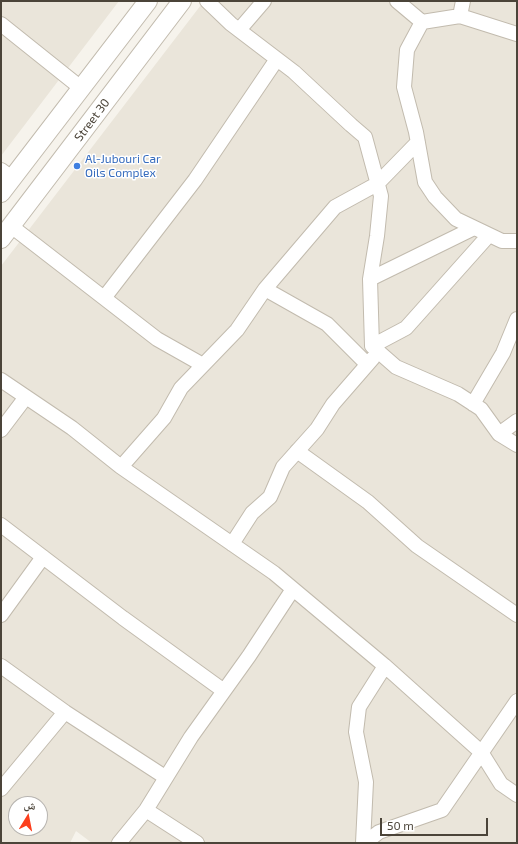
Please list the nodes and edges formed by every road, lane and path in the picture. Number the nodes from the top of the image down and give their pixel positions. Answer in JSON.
{"nodes":[{"id":1,"x":147,"y":1,"type":"edge"},
{"id":2,"x":182,"y":1,"type":"edge"},
{"id":3,"x":208,"y":1,"type":"edge"},
{"id":4,"x":264,"y":1,"type":"edge"},
{"id":5,"x":397,"y":1,"type":"edge"},
{"id":6,"x":463,"y":1,"type":"edge"},
{"id":7,"x":460,"y":16,"type":"junction"},
{"id":8,"x":422,"y":22,"type":"junction"},
{"id":9,"x":1,"y":24,"type":"edge"},
{"id":10,"x":239,"y":30,"type":"junction"},
{"id":11,"x":517,"y":34,"type":"edge"},
{"id":12,"x":277,"y":59,"type":"junction"},
{"id":13,"x":81,"y":88,"type":"junction"},
{"id":14,"x":418,"y":142,"type":"junction"},
{"id":15,"x":7,"y":174,"type":"edge"},
{"id":16,"x":377,"y":184,"type":"junction"},
{"id":17,"x":1,"y":193,"type":"edge"},
{"id":18,"x":474,"y":228,"type":"junction"},
{"id":19,"x":6,"y":232,"type":"edge"},
{"id":20,"x":489,"y":235,"type":"junction"},
{"id":21,"x":517,"y":241,"type":"edge"},
{"id":22,"x":370,"y":279,"type":"junction"},
{"id":23,"x":265,"y":289,"type":"junction"},
{"id":24,"x":104,"y":298,"type":"junction"},
{"id":25,"x":517,"y":320,"type":"edge"},
{"id":26,"x":375,"y":349,"type":"junction"},
{"id":27,"x":203,"y":364,"type":"junction"},
{"id":28,"x":367,"y":364,"type":"junction"},
{"id":29,"x":1,"y":380,"type":"edge"},
{"id":30,"x":26,"y":397,"type":"junction"},
{"id":31,"x":473,"y":404,"type":"junction"},
{"id":32,"x":517,"y":421,"type":"edge"},
{"id":33,"x":1,"y":430,"type":"edge"},
{"id":34,"x":499,"y":434,"type":"junction"},
{"id":35,"x":517,"y":445,"type":"edge"},
{"id":36,"x":297,"y":451,"type":"junction"},
{"id":37,"x":121,"y":467,"type":"junction"},
{"id":38,"x":1,"y":525,"type":"edge"},
{"id":39,"x":232,"y":544,"type":"junction"},
{"id":40,"x":42,"y":557,"type":"junction"},
{"id":41,"x":293,"y":589,"type":"junction"},
{"id":42,"x":1,"y":615,"type":"edge"},
{"id":43,"x":517,"y":615,"type":"edge"},
{"id":44,"x":1,"y":666,"type":"edge"},
{"id":45,"x":385,"y":666,"type":"junction"},
{"id":46,"x":224,"y":691,"type":"junction"},
{"id":47,"x":517,"y":701,"type":"edge"},
{"id":48,"x":65,"y":712,"type":"junction"},
{"id":49,"x":482,"y":752,"type":"junction"},
{"id":50,"x":166,"y":778,"type":"junction"},
{"id":51,"x":1,"y":789,"type":"edge"},
{"id":52,"x":517,"y":795,"type":"edge"},
{"id":53,"x":146,"y":810,"type":"junction"},
{"id":54,"x":119,"y":843,"type":"edge"},
{"id":55,"x":197,"y":843,"type":"edge"},
{"id":56,"x":364,"y":843,"type":"edge"}],
"edges":[{"from":1,"to":13,"type":"street"},
{"from":2,"to":19,"type":"street","name":"Street 30"},
{"from":3,"to":10,"type":"street"},
{"from":4,"to":10,"type":"street"},
{"from":5,"to":8,"type":"street"},
{"from":6,"to":7,"type":"street"},
{"from":7,"to":8,"type":"street"},
{"from":7,"to":11,"type":"street"},
{"from":8,"to":14,"type":"street"},
{"from":9,"to":13,"type":"street"},
{"from":10,"to":12,"type":"street"},
{"from":12,"to":16,"type":"street"},
{"from":12,"to":24,"type":"street"},
{"from":13,"to":15,"type":"street"},
{"from":14,"to":16,"type":"street"},
{"from":14,"to":18,"type":"street"},
{"from":15,"to":17,"type":"street"},
{"from":16,"to":22,"type":"street"},
{"from":16,"to":23,"type":"street"},
{"from":18,"to":20,"type":"street"},
{"from":18,"to":22,"type":"street"},
{"from":19,"to":24,"type":"street"},
{"from":20,"to":21,"type":"street"},
{"from":20,"to":26,"type":"street"},
{"from":22,"to":26,"type":"street"},
{"from":23,"to":27,"type":"street"},
{"from":23,"to":28,"type":"street"},
{"from":24,"to":27,"type":"street"},
{"from":25,"to":31,"type":"street"},
{"from":26,"to":28,"type":"street"},
{"from":26,"to":31,"type":"street"},
{"from":27,"to":37,"type":"street"},
{"from":28,"to":36,"type":"street"},
{"from":29,"to":30,"type":"street"},
{"from":30,"to":33,"type":"street"},
{"from":30,"to":37,"type":"street"},
{"from":31,"to":34,"type":"street"},
{"from":32,"to":34,"type":"street"},
{"from":34,"to":35,"type":"street"},
{"from":36,"to":39,"type":"street"},
{"from":36,"to":43,"type":"street"},
{"from":37,"to":39,"type":"street"},
{"from":38,"to":40,"type":"street"},
{"from":39,"to":41,"type":"street"},
{"from":40,"to":42,"type":"street"},
{"from":40,"to":46,"type":"street"},
{"from":41,"to":45,"type":"street"},
{"from":41,"to":46,"type":"street"},
{"from":44,"to":48,"type":"street"},
{"from":45,"to":49,"type":"street"},
{"from":45,"to":56,"type":"street"},
{"from":46,"to":50,"type":"street"},
{"from":47,"to":49,"type":"street"},
{"from":48,"to":50,"type":"street"},
{"from":48,"to":51,"type":"street"},
{"from":49,"to":52,"type":"street"},
{"from":49,"to":56,"type":"street"},
{"from":50,"to":53,"type":"street"},
{"from":53,"to":54,"type":"street"},
{"from":53,"to":55,"type":"street"}]}
